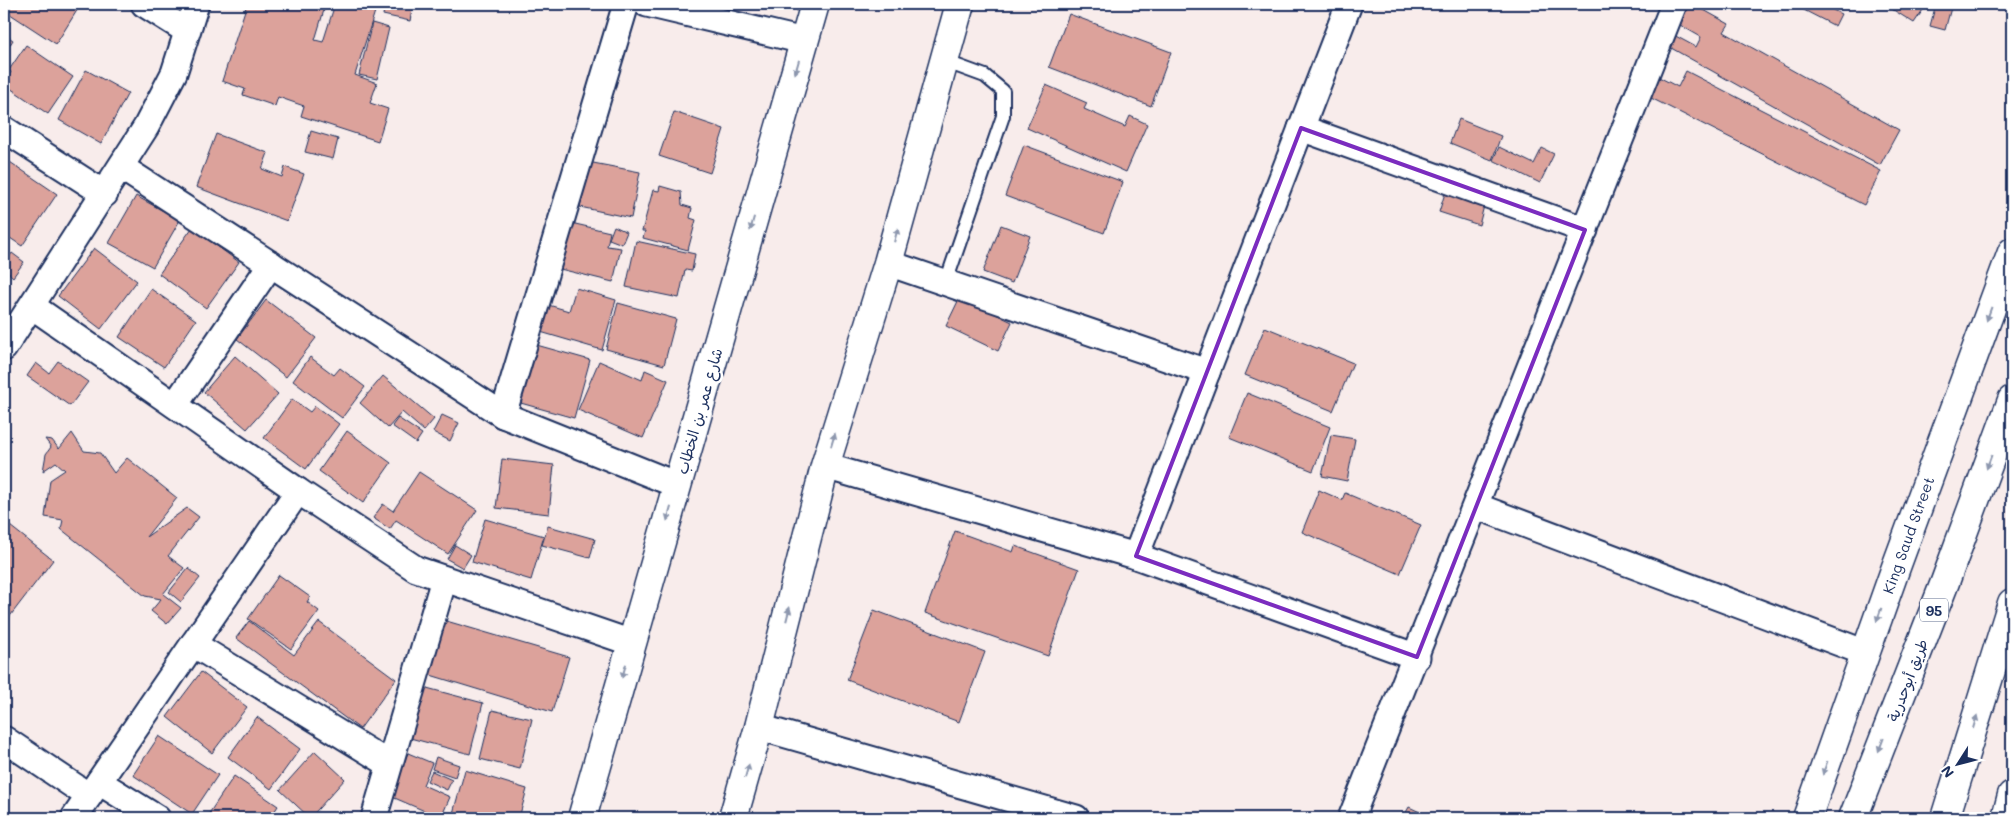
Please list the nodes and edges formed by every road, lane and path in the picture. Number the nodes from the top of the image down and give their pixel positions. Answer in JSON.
{"nodes":[{"id":1,"x":144,"y":4,"type":"edge"},
{"id":2,"x":196,"y":4,"type":"edge"},
{"id":3,"x":626,"y":4,"type":"edge"},
{"id":4,"x":647,"y":4,"type":"edge"},
{"id":5,"x":815,"y":4,"type":"edge"},
{"id":6,"x":960,"y":4,"type":"edge"},
{"id":7,"x":1349,"y":4,"type":"edge"},
{"id":8,"x":1674,"y":4,"type":"edge"},
{"id":9,"x":187,"y":31,"type":"junction"},
{"id":10,"x":804,"y":41,"type":"junction"},
{"id":11,"x":944,"y":61,"type":"junction"},
{"id":12,"x":1301,"y":128,"type":"junction"},
{"id":13,"x":4,"y":129,"type":"edge"},
{"id":14,"x":121,"y":167,"type":"junction"},
{"id":15,"x":105,"y":194,"type":"junction"},
{"id":16,"x":1585,"y":230,"type":"junction"},
{"id":17,"x":2012,"y":252,"type":"edge"},
{"id":18,"x":888,"y":263,"type":"junction"},
{"id":19,"x":271,"y":264,"type":"junction"},
{"id":20,"x":946,"y":282,"type":"junction"},
{"id":21,"x":32,"y":306,"type":"junction"},
{"id":22,"x":4,"y":348,"type":"edge"},
{"id":23,"x":1207,"y":372,"type":"junction"},
{"id":24,"x":2012,"y":400,"type":"edge"},
{"id":25,"x":175,"y":405,"type":"junction"},
{"id":26,"x":503,"y":416,"type":"junction"},
{"id":27,"x":825,"y":466,"type":"junction"},
{"id":28,"x":677,"y":485,"type":"junction"},
{"id":29,"x":298,"y":491,"type":"junction"},
{"id":30,"x":1476,"y":506,"type":"junction"},
{"id":31,"x":1136,"y":556,"type":"junction"},
{"id":32,"x":444,"y":579,"type":"junction"},
{"id":33,"x":2012,"y":603,"type":"edge"},
{"id":34,"x":632,"y":643,"type":"junction"},
{"id":35,"x":193,"y":644,"type":"junction"},
{"id":36,"x":1866,"y":653,"type":"junction"},
{"id":37,"x":1417,"y":657,"type":"junction"},
{"id":38,"x":759,"y":727,"type":"junction"},
{"id":39,"x":4,"y":739,"type":"edge"},
{"id":40,"x":389,"y":764,"type":"junction"},
{"id":41,"x":94,"y":789,"type":"junction"},
{"id":42,"x":2012,"y":795,"type":"edge"},
{"id":43,"x":74,"y":818,"type":"edge"},
{"id":44,"x":158,"y":818,"type":"edge"},
{"id":45,"x":374,"y":818,"type":"edge"},
{"id":46,"x":582,"y":818,"type":"edge"},
{"id":47,"x":733,"y":818,"type":"edge"},
{"id":48,"x":1076,"y":818,"type":"edge"},
{"id":49,"x":1351,"y":818,"type":"edge"},
{"id":50,"x":1807,"y":818,"type":"edge"},
{"id":51,"x":1853,"y":818,"type":"edge"},
{"id":52,"x":1945,"y":818,"type":"edge"},
{"id":53,"x":2006,"y":818,"type":"edge"}],
"edges":[{"from":1,"to":9,"type":"street"},
{"from":2,"to":9,"type":"street"},
{"from":3,"to":26,"type":"street"},
{"from":4,"to":10,"type":"street"},
{"from":5,"to":10,"type":"main road","name":"شارع عمر بن الخطاب"},
{"from":6,"to":11,"type":"main road"},
{"from":7,"to":12,"type":"street"},
{"from":8,"to":16,"type":"street"},
{"from":9,"to":14,"type":"street"},
{"from":10,"to":28,"type":"main road","name":"شارع عمر بن الخطاب","one_way":true},
{"from":18,"to":11,"type":"main road","one_way":true},
{"from":11,"to":20,"type":"lane"},
{"from":12,"to":16,"type":"street"},
{"from":12,"to":23,"type":"street"},
{"from":13,"to":15,"type":"street"},
{"from":14,"to":15,"type":"street"},
{"from":14,"to":19,"type":"street"},
{"from":15,"to":21,"type":"street"},
{"from":16,"to":30,"type":"street"},
{"from":17,"to":36,"type":"main road","name":"King Saud Street","one_way":true},
{"from":18,"to":20,"type":"street"},
{"from":27,"to":18,"type":"main road","one_way":true},
{"from":19,"to":25,"type":"street"},
{"from":19,"to":26,"type":"street"},
{"from":20,"to":23,"type":"street"},
{"from":21,"to":22,"type":"street"},
{"from":21,"to":25,"type":"street"},
{"from":23,"to":31,"type":"street"},
{"from":24,"to":51,"type":"main road","name":"طريق أبوحدرية","number":"95","one_way":true},
{"from":25,"to":29,"type":"street"},
{"from":26,"to":28,"type":"street"},
{"from":27,"to":31,"type":"street"},
{"from":38,"to":27,"type":"main road","one_way":true},
{"from":28,"to":34,"type":"main road","name":"شارع عمر بن الخطاب","one_way":true},
{"from":29,"to":32,"type":"street"},
{"from":29,"to":35,"type":"street"},
{"from":30,"to":36,"type":"street"},
{"from":30,"to":37,"type":"street"},
{"from":31,"to":37,"type":"street"},
{"from":32,"to":34,"type":"street"},
{"from":32,"to":40,"type":"street"},
{"from":52,"to":33,"type":"main road","one_way":true},
{"from":34,"to":46,"type":"main road","name":"شارع عمر بن الخطاب","one_way":true},
{"from":35,"to":40,"type":"street"},
{"from":35,"to":41,"type":"street"},
{"from":36,"to":50,"type":"main road","name":"King Saud Street","one_way":true},
{"from":37,"to":49,"type":"street"},
{"from":47,"to":38,"type":"main road","one_way":true},
{"from":38,"to":48,"type":"street"},
{"from":39,"to":41,"type":"street"},
{"from":40,"to":45,"type":"street"},
{"from":41,"to":43,"type":"street"},
{"from":41,"to":44,"type":"street"},
{"from":42,"to":53,"type":"main road"}]}
